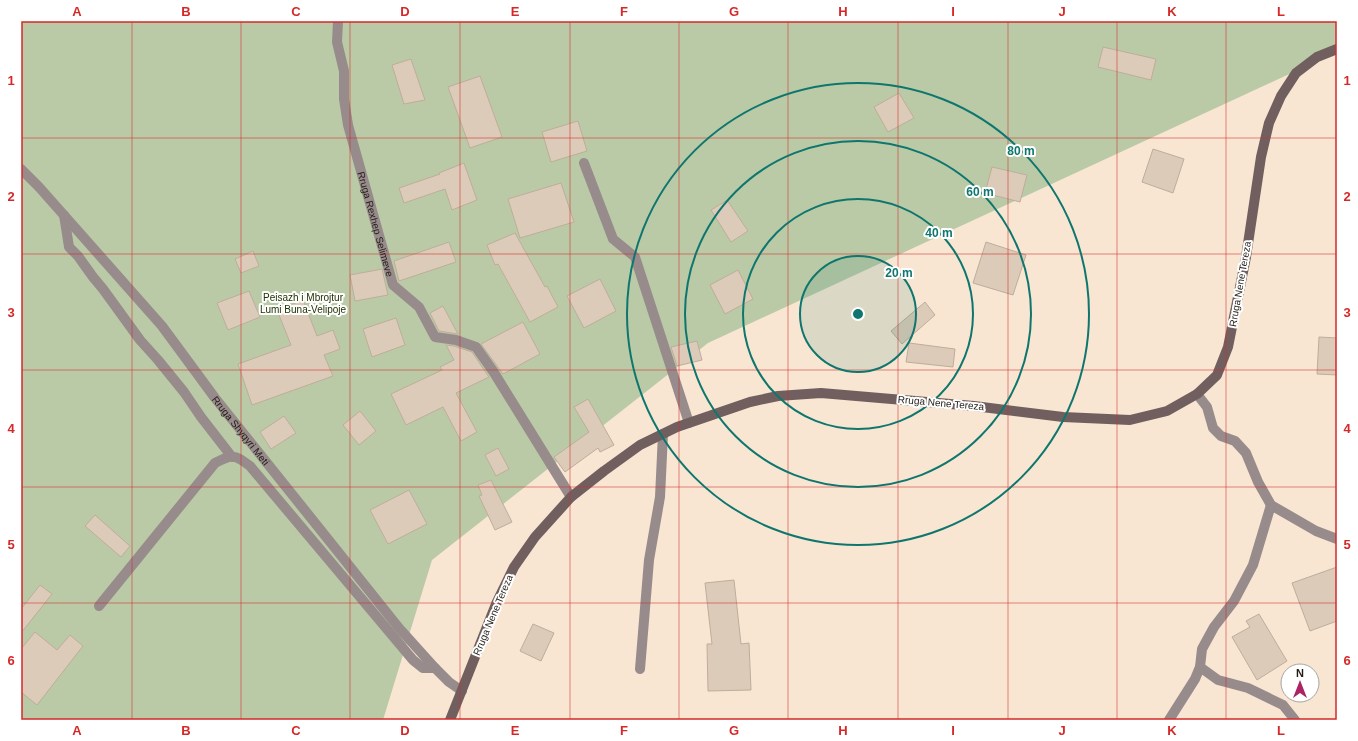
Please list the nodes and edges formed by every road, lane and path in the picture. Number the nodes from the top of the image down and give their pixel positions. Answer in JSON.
{"nodes":[{"id":1,"x":338,"y":21,"type":"edge"},
{"id":2,"x":1337,"y":48,"type":"edge"},
{"id":3,"x":584,"y":163,"type":"dead end"},
{"id":4,"x":21,"y":169,"type":"edge"},
{"id":5,"x":64,"y":215,"type":"junction"},
{"id":6,"x":1198,"y":394,"type":"junction"},
{"id":7,"x":689,"y":423,"type":"junction"},
{"id":8,"x":663,"y":434,"type":"junction"},
{"id":9,"x":232,"y":457,"type":"junction"},
{"id":10,"x":571,"y":497,"type":"junction"},
{"id":11,"x":1271,"y":504,"type":"junction"},
{"id":12,"x":1337,"y":539,"type":"edge"},
{"id":13,"x":99,"y":606,"type":"dead end"},
{"id":14,"x":1200,"y":667,"type":"junction"},
{"id":15,"x":434,"y":668,"type":"junction"},
{"id":16,"x":640,"y":669,"type":"dead end"},
{"id":17,"x":462,"y":691,"type":"junction"},
{"id":18,"x":450,"y":720,"type":"edge"},
{"id":19,"x":1169,"y":720,"type":"edge"},
{"id":20,"x":1294,"y":720,"type":"edge"}],
"edges":[{"from":1,"to":10,"type":"street","name":"Rruga Rexhep Selimeve"},
{"from":2,"to":6,"type":"street","name":"Rruga Nene Tereza"},
{"from":3,"to":7,"type":"street"},
{"from":4,"to":5,"type":"street","name":"Rruga Shyqyri Meti"},
{"from":5,"to":9,"type":"street"},
{"from":5,"to":15,"type":"street","name":"Rruga Shyqyri Meti"},
{"from":6,"to":7,"type":"street","name":"Rruga Nene Tereza"},
{"from":6,"to":11,"type":"street"},
{"from":7,"to":8,"type":"street","name":"Rruga Nene Tereza"},
{"from":8,"to":10,"type":"street","name":"Rruga Nene Tereza"},
{"from":8,"to":16,"type":"street"},
{"from":9,"to":13,"type":"street"},
{"from":9,"to":15,"type":"street"},
{"from":10,"to":17,"type":"street","name":"Rruga Nene Tereza"},
{"from":11,"to":12,"type":"street"},
{"from":11,"to":14,"type":"street"},
{"from":14,"to":19,"type":"street"},
{"from":14,"to":20,"type":"street"},
{"from":15,"to":17,"type":"street","name":"Rruga Shyqyri Meti"},
{"from":17,"to":18,"type":"street","name":"Rruga Nene Tereza"}]}
